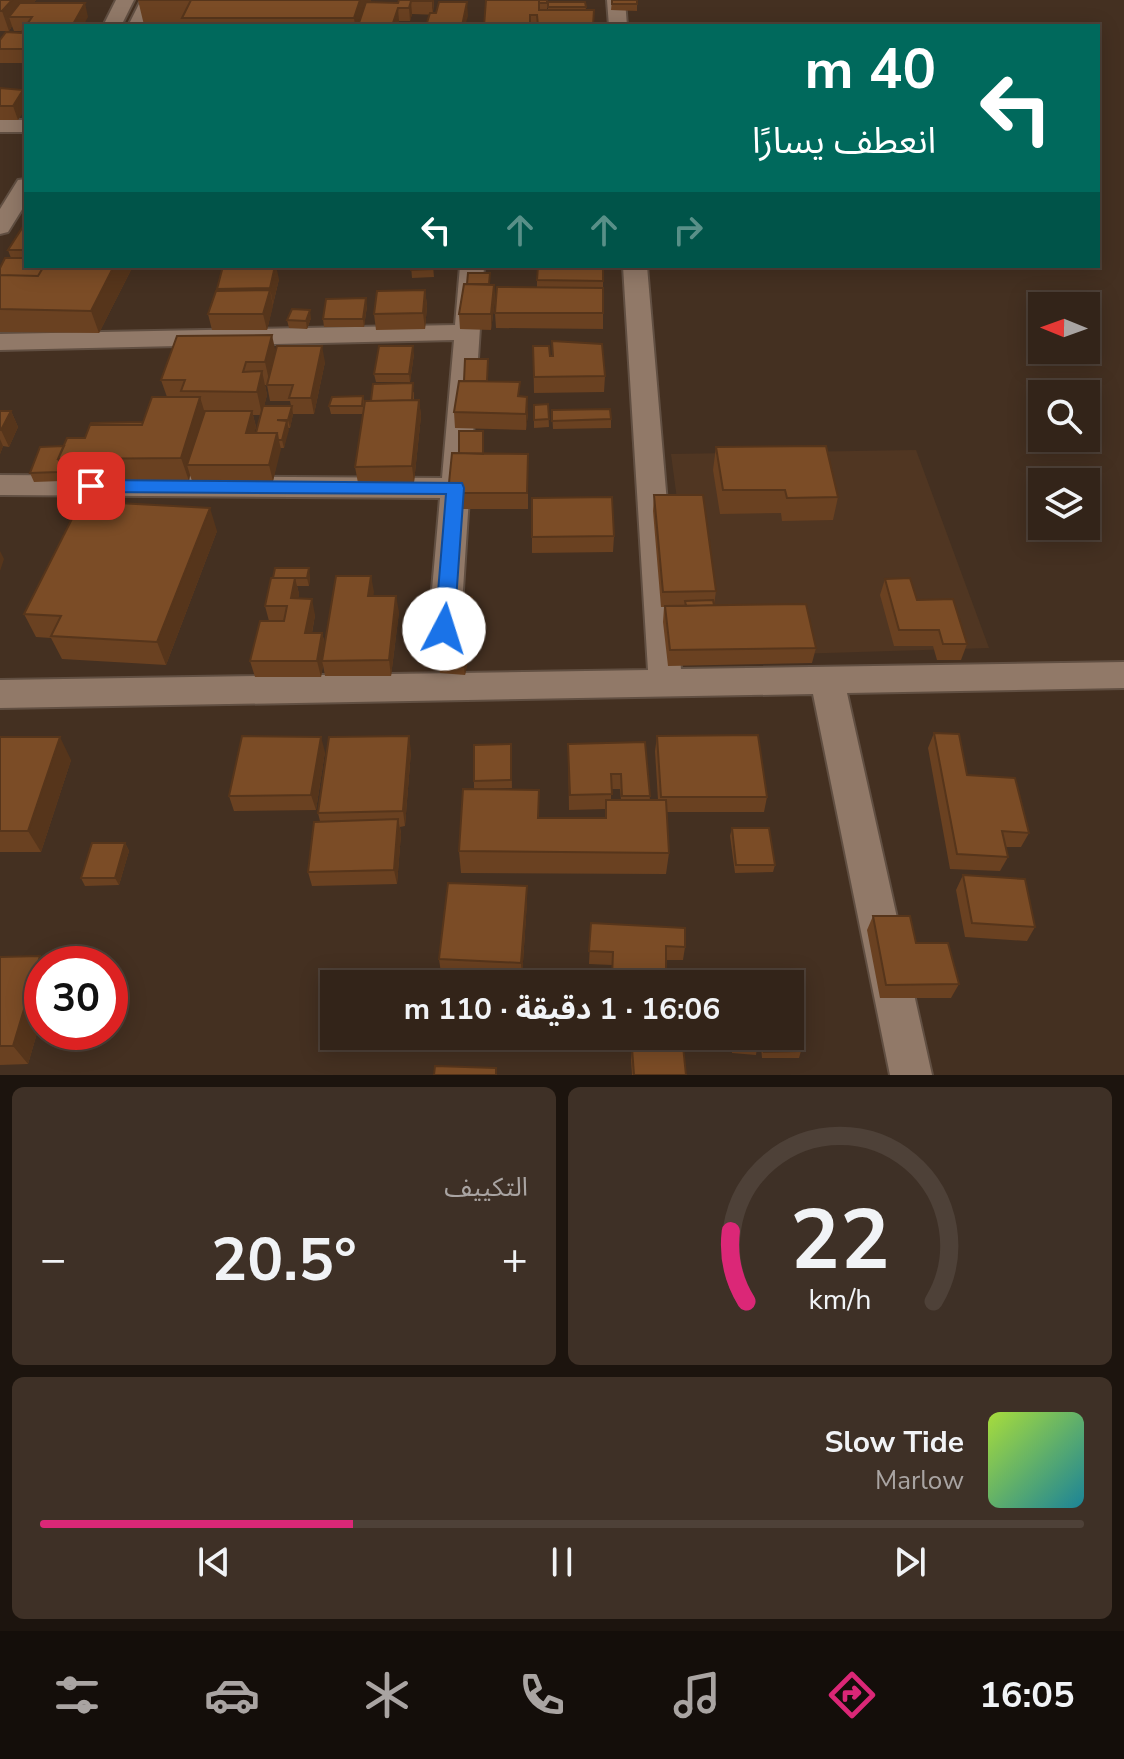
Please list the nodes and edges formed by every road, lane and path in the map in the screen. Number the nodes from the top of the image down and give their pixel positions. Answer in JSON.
{"nodes":[{"id":1,"x":125,"y":0,"type":"edge"},
{"id":2,"x":150,"y":0,"type":"edge"},
{"id":3,"x":616,"y":0,"type":"edge"},
{"id":4,"x":113,"y":24,"type":"edge"},
{"id":5,"x":138,"y":24,"type":"edge"},
{"id":6,"x":618,"y":24,"type":"edge"},
{"id":7,"x":0,"y":126,"type":"edge"},
{"id":8,"x":24,"y":126,"type":"edge"},
{"id":9,"x":24,"y":188,"type":"edge"},
{"id":10,"x":0,"y":227,"type":"edge"},
{"id":11,"x":472,"y":268,"type":"edge"},
{"id":12,"x":635,"y":268,"type":"edge"},
{"id":13,"x":465,"y":332,"type":"junction"},
{"id":14,"x":0,"y":342,"type":"edge"},
{"id":15,"x":0,"y":485,"type":"edge"},
{"id":16,"x":456,"y":488,"type":"junction"},
{"id":17,"x":1124,"y":675,"type":"edge"},
{"id":18,"x":828,"y":683,"type":"junction"},
{"id":19,"x":666,"y":685,"type":"junction"},
{"id":20,"x":440,"y":686,"type":"junction"},
{"id":21,"x":0,"y":694,"type":"edge"},
{"id":22,"x":911,"y":1075,"type":"edge"}],
"edges":[{"from":1,"to":4,"type":"street"},
{"from":2,"to":5,"type":"street"},
{"from":3,"to":6,"type":"street"},
{"from":7,"to":8,"type":"street"},
{"from":9,"to":10,"type":"street"},
{"from":11,"to":13,"type":"street"},
{"from":12,"to":19,"type":"street"},
{"from":13,"to":14,"type":"street"},
{"from":13,"to":16,"type":"street"},
{"from":15,"to":16,"type":"street"},
{"from":16,"to":20,"type":"street"},
{"from":17,"to":18,"type":"street"},
{"from":18,"to":19,"type":"street"},
{"from":18,"to":22,"type":"street"},
{"from":19,"to":20,"type":"street"},
{"from":20,"to":21,"type":"street"}]}
